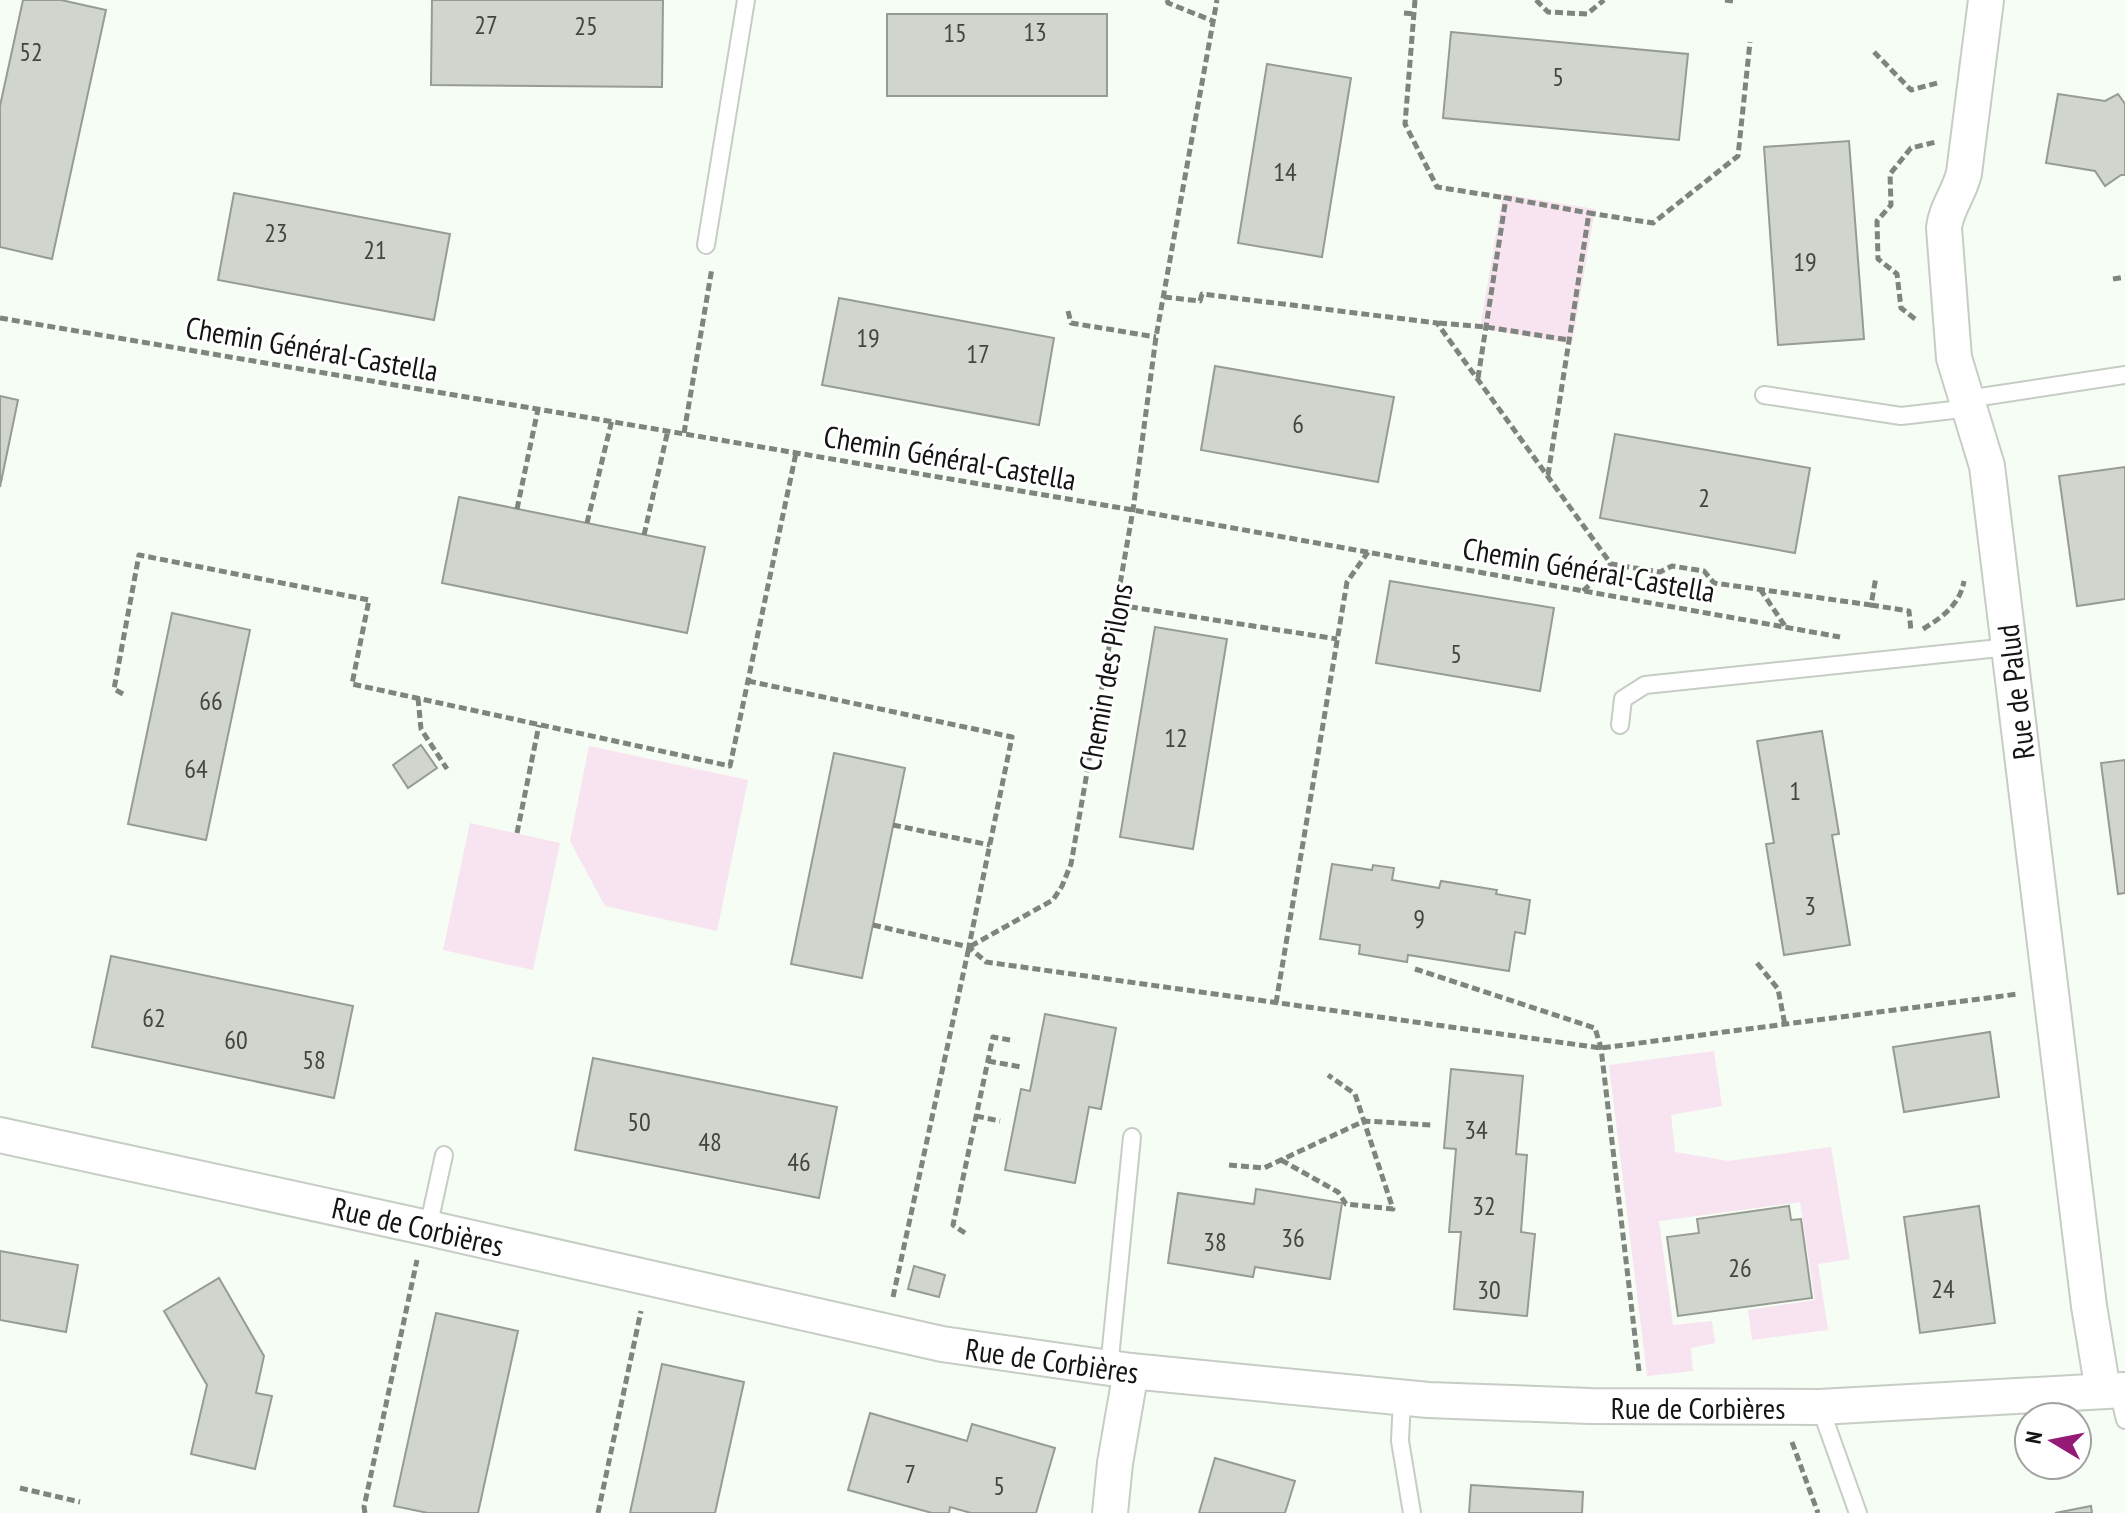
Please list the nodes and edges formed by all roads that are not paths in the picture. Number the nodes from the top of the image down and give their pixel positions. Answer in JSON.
{"nodes":[{"id":1,"x":746,"y":0,"type":"edge"},
{"id":2,"x":1986,"y":0,"type":"edge"},
{"id":3,"x":706,"y":245,"type":"dead end"},
{"id":4,"x":2125,"y":375,"type":"edge"},
{"id":5,"x":1764,"y":395,"type":"dead end"},
{"id":6,"x":1969,"y":404,"type":"junction"},
{"id":7,"x":2009,"y":647,"type":"junction"},
{"id":8,"x":1620,"y":725,"type":"dead end"},
{"id":9,"x":0,"y":1135,"type":"edge"},
{"id":10,"x":1132,"y":1137,"type":"dead end"},
{"id":11,"x":444,"y":1155,"type":"dead end"},
{"id":12,"x":422,"y":1244,"type":"junction"},
{"id":13,"x":1120,"y":1370,"type":"junction"},
{"id":14,"x":1402,"y":1398,"type":"junction"},
{"id":15,"x":2118,"y":1398,"type":"edge"},
{"id":16,"x":1820,"y":1407,"type":"junction"},
{"id":17,"x":1110,"y":1513,"type":"edge"},
{"id":18,"x":1412,"y":1513,"type":"edge"},
{"id":19,"x":1858,"y":1513,"type":"edge"}],
"edges":[{"from":1,"to":3,"type":"lane"},
{"from":2,"to":6,"type":"street","name":"Rue de Palud"},
{"from":4,"to":6,"type":"lane"},
{"from":5,"to":6,"type":"lane"},
{"from":6,"to":7,"type":"street","name":"Rue de Palud"},
{"from":7,"to":8,"type":"lane"},
{"from":7,"to":15,"type":"street","name":"Rue de Palud"},
{"from":9,"to":12,"type":"street","name":"Rue de Corbières"},
{"from":10,"to":13,"type":"lane"},
{"from":11,"to":12,"type":"lane"},
{"from":12,"to":13,"type":"street","name":"Rue de Corbières"},
{"from":13,"to":14,"type":"street","name":"Rue de Corbières"},
{"from":13,"to":17,"type":"street"},
{"from":14,"to":16,"type":"street","name":"Rue de Corbières"},
{"from":14,"to":18,"type":"lane"},
{"from":15,"to":16,"type":"street","name":"Rue de Corbières"},
{"from":16,"to":19,"type":"lane"}]}
